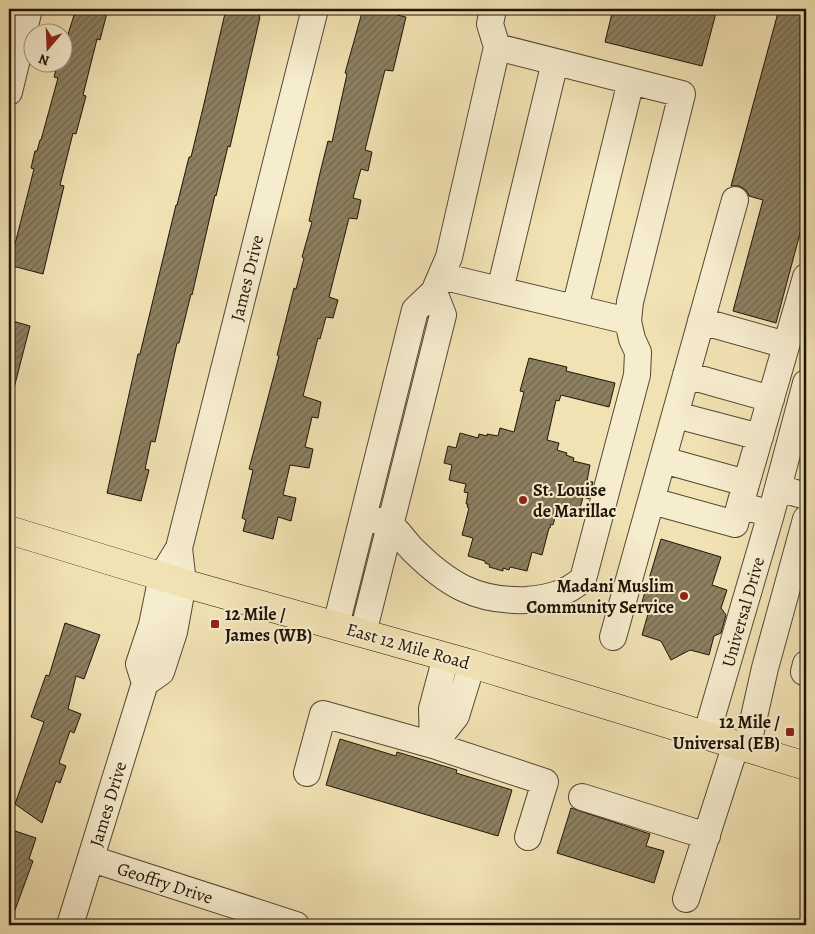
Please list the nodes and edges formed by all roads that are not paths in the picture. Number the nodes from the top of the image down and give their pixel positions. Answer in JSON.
{"nodes":[{"id":1,"x":29,"y":9,"type":"edge"},
{"id":2,"x":315,"y":9,"type":"edge"},
{"id":3,"x":493,"y":9,"type":"edge"},
{"id":4,"x":497,"y":47,"type":"junction"},
{"id":5,"x":555,"y":62,"type":"junction"},
{"id":6,"x":631,"y":81,"type":"junction"},
{"id":7,"x":9,"y":92,"type":"edge"},
{"id":8,"x":735,"y":200,"type":"dead end"},
{"id":9,"x":806,"y":277,"type":"edge"},
{"id":10,"x":438,"y":284,"type":"junction"},
{"id":11,"x":500,"y":290,"type":"junction"},
{"id":12,"x":575,"y":308,"type":"junction"},
{"id":13,"x":628,"y":321,"type":"junction"},
{"id":14,"x":702,"y":321,"type":"junction"},
{"id":15,"x":786,"y":345,"type":"junction"},
{"id":16,"x":686,"y":375,"type":"junction"},
{"id":17,"x":804,"y":396,"type":"edge"},
{"id":18,"x":771,"y":399,"type":"junction"},
{"id":19,"x":676,"y":415,"type":"junction"},
{"id":20,"x":760,"y":437,"type":"junction"},
{"id":21,"x":663,"y":460,"type":"junction"},
{"id":22,"x":778,"y":488,"type":"junction"},
{"id":23,"x":743,"y":494,"type":"junction"},
{"id":24,"x":806,"y":496,"type":"edge"},
{"id":25,"x":652,"y":501,"type":"junction"},
{"id":26,"x":771,"y":514,"type":"junction"},
{"id":27,"x":363,"y":518,"type":"junction"},
{"id":28,"x":390,"y":524,"type":"junction"},
{"id":29,"x":806,"y":524,"type":"edge"},
{"id":30,"x":9,"y":530,"type":"edge"},
{"id":31,"x":172,"y":580,"type":"junction"},
{"id":32,"x":336,"y":625,"type":"junction"},
{"id":33,"x":363,"y":633,"type":"junction"},
{"id":34,"x":613,"y":637,"type":"dead end"},
{"id":35,"x":446,"y":657,"type":"junction"},
{"id":36,"x":472,"y":664,"type":"junction"},
{"id":37,"x":806,"y":664,"type":"edge"},
{"id":38,"x":806,"y":672,"type":"edge"},
{"id":39,"x":706,"y":736,"type":"junction"},
{"id":40,"x":433,"y":746,"type":"junction"},
{"id":41,"x":742,"y":746,"type":"junction"},
{"id":42,"x":806,"y":766,"type":"edge"},
{"id":43,"x":307,"y":773,"type":"dead end"},
{"id":44,"x":582,"y":797,"type":"dead end"},
{"id":45,"x":707,"y":836,"type":"junction"},
{"id":46,"x":528,"y":837,"type":"dead end"},
{"id":47,"x":92,"y":859,"type":"junction"},
{"id":48,"x":686,"y":899,"type":"dead end"},
{"id":49,"x":70,"y":925,"type":"edge"},
{"id":50,"x":296,"y":925,"type":"edge"}],
"edges":[{"from":1,"to":7,"type":"street"},
{"from":2,"to":31,"type":"street","name":"James Drive"},
{"from":3,"to":4,"type":"street"},
{"from":4,"to":5,"type":"street"},
{"from":4,"to":10,"type":"street"},
{"from":5,"to":6,"type":"street"},
{"from":5,"to":11,"type":"street"},
{"from":6,"to":12,"type":"street"},
{"from":6,"to":13,"type":"street"},
{"from":8,"to":14,"type":"street"},
{"from":9,"to":15,"type":"street"},
{"from":10,"to":11,"type":"street"},
{"from":10,"to":27,"type":"street"},
{"from":10,"to":28,"type":"street"},
{"from":11,"to":12,"type":"street"},
{"from":12,"to":13,"type":"street"},
{"from":13,"to":28,"type":"street"},
{"from":14,"to":15,"type":"street"},
{"from":14,"to":16,"type":"street"},
{"from":15,"to":18,"type":"street"},
{"from":16,"to":18,"type":"street"},
{"from":16,"to":19,"type":"street"},
{"from":17,"to":22,"type":"street","name":"Universal Drive"},
{"from":18,"to":20,"type":"street"},
{"from":19,"to":20,"type":"street"},
{"from":19,"to":21,"type":"street"},
{"from":20,"to":23,"type":"street"},
{"from":21,"to":23,"type":"street"},
{"from":21,"to":25,"type":"street"},
{"from":22,"to":24,"type":"street"},
{"from":22,"to":26,"type":"street","name":"Universal Drive"},
{"from":23,"to":25,"type":"street"},
{"from":23,"to":26,"type":"street"},
{"from":25,"to":34,"type":"street"},
{"from":26,"to":39,"type":"street","name":"Universal Drive"},
{"from":27,"to":28,"type":"street"},
{"from":27,"to":32,"type":"street"},
{"from":28,"to":33,"type":"street"},
{"from":29,"to":41,"type":"street","name":"Universal Drive"},
{"from":30,"to":31,"type":"main road","name":"East 12 Mile Road"},
{"from":31,"to":32,"type":"main road","name":"East 12 Mile Road"},
{"from":31,"to":47,"type":"street","name":"James Drive"},
{"from":32,"to":33,"type":"main road","name":"East 12 Mile Road"},
{"from":33,"to":35,"type":"main road","name":"East 12 Mile Road"},
{"from":35,"to":36,"type":"main road","name":"East 12 Mile Road"},
{"from":35,"to":40,"type":"street"},
{"from":36,"to":39,"type":"main road","name":"East 12 Mile Road"},
{"from":36,"to":40,"type":"street"},
{"from":37,"to":38,"type":"street"},
{"from":39,"to":41,"type":"main road","name":"East 12 Mile Road"},
{"from":40,"to":43,"type":"street"},
{"from":40,"to":46,"type":"street"},
{"from":41,"to":42,"type":"main road","name":"East 12 Mile Road"},
{"from":41,"to":45,"type":"street","name":"Universal Drive"},
{"from":44,"to":45,"type":"street"},
{"from":45,"to":48,"type":"street","name":"Universal Drive"},
{"from":47,"to":49,"type":"street","name":"James Drive"},
{"from":47,"to":50,"type":"street","name":"Geoffry Drive"}]}
